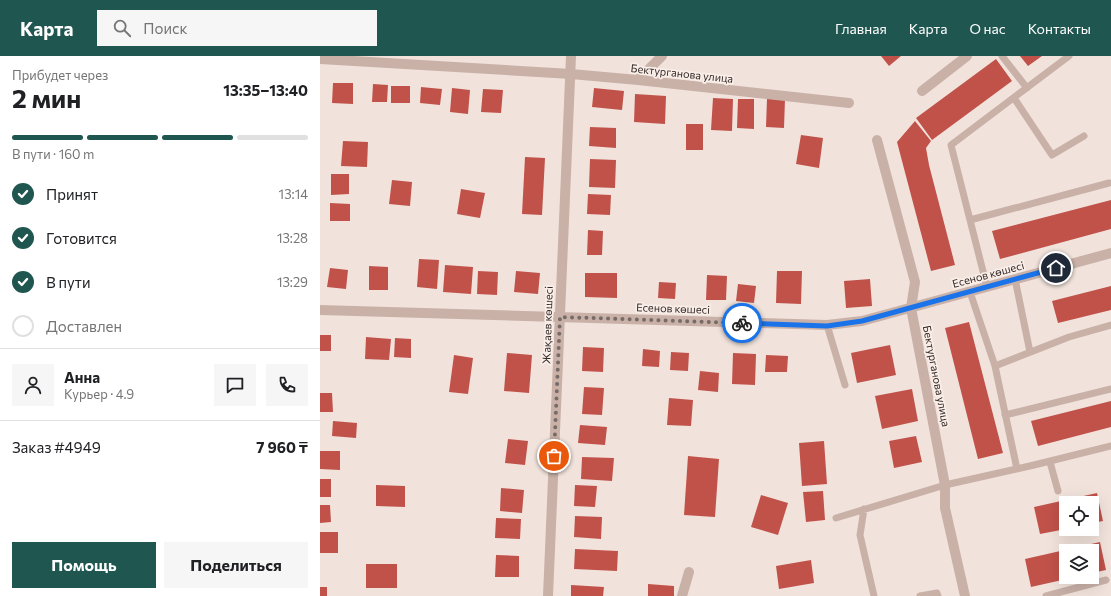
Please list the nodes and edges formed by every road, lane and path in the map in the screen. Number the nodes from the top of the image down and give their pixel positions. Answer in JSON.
{"nodes":[{"id":1,"x":571,"y":56,"type":"edge"},
{"id":2,"x":662,"y":56,"type":"edge"},
{"id":3,"x":967,"y":56,"type":"edge"},
{"id":4,"x":1002,"y":56,"type":"edge"},
{"id":5,"x":1069,"y":56,"type":"edge"},
{"id":6,"x":320,"y":60,"type":"edge"},
{"id":7,"x":570,"y":74,"type":"junction"},
{"id":8,"x":638,"y":80,"type":"junction"},
{"id":9,"x":1027,"y":88,"type":"junction"},
{"id":10,"x":922,"y":91,"type":"dead end"},
{"id":11,"x":1014,"y":98,"type":"junction"},
{"id":12,"x":849,"y":103,"type":"dead end"},
{"id":13,"x":1084,"y":136,"type":"dead end"},
{"id":14,"x":877,"y":140,"type":"dead end"},
{"id":15,"x":1109,"y":183,"type":"dead end"},
{"id":16,"x":970,"y":220,"type":"junction"},
{"id":17,"x":1111,"y":253,"type":"edge"},
{"id":18,"x":1015,"y":280,"type":"junction"},
{"id":19,"x":987,"y":287,"type":"junction"},
{"id":20,"x":970,"y":292,"type":"junction"},
{"id":21,"x":911,"y":308,"type":"junction"},
{"id":22,"x":320,"y":310,"type":"edge"},
{"id":23,"x":560,"y":317,"type":"junction"},
{"id":24,"x":827,"y":326,"type":"junction"},
{"id":25,"x":1111,"y":326,"type":"edge"},
{"id":26,"x":1030,"y":352,"type":"junction"},
{"id":27,"x":995,"y":366,"type":"junction"},
{"id":28,"x":845,"y":385,"type":"dead end"},
{"id":29,"x":1111,"y":389,"type":"edge"},
{"id":30,"x":1005,"y":415,"type":"junction"},
{"id":31,"x":1111,"y":446,"type":"edge"},
{"id":32,"x":1050,"y":462,"type":"junction"},
{"id":33,"x":1017,"y":469,"type":"junction"},
{"id":34,"x":945,"y":485,"type":"junction"},
{"id":35,"x":1058,"y":491,"type":"dead end"},
{"id":36,"x":864,"y":509,"type":"junction"},
{"id":37,"x":836,"y":518,"type":"dead end"},
{"id":38,"x":689,"y":572,"type":"dead end"},
{"id":39,"x":1106,"y":580,"type":"dead end"},
{"id":40,"x":548,"y":596,"type":"edge"},
{"id":41,"x":682,"y":596,"type":"edge"},
{"id":42,"x":874,"y":596,"type":"edge"},
{"id":43,"x":920,"y":596,"type":"edge"},
{"id":44,"x":938,"y":596,"type":"edge"},
{"id":45,"x":965,"y":596,"type":"edge"},
{"id":46,"x":1046,"y":596,"type":"edge"}],
"edges":[{"from":1,"to":7,"type":"street","name":"Жақаев көшесі"},
{"from":2,"to":8,"type":"street"},
{"from":3,"to":10,"type":"street"},
{"from":4,"to":9,"type":"lane"},
{"from":5,"to":9,"type":"lane"},
{"from":6,"to":7,"type":"street","name":"Бектурганова улица"},
{"from":7,"to":8,"type":"street","name":"Бектурганова улица"},
{"from":7,"to":23,"type":"street","name":"Жақаев көшесі"},
{"from":8,"to":12,"type":"street","name":"Бектурганова улица"},
{"from":9,"to":11,"type":"lane"},
{"from":11,"to":13,"type":"lane"},
{"from":11,"to":16,"type":"lane"},
{"from":14,"to":21,"type":"street","name":"Бектурганова улица"},
{"from":15,"to":16,"type":"lane"},
{"from":16,"to":19,"type":"lane"},
{"from":17,"to":18,"type":"street","name":"Есенов көшесі"},
{"from":18,"to":19,"type":"street","name":"Есенов көшесі"},
{"from":18,"to":26,"type":"lane"},
{"from":19,"to":20,"type":"street","name":"Есенов көшесі"},
{"from":20,"to":21,"type":"street","name":"Есенов көшесі"},
{"from":20,"to":27,"type":"lane"},
{"from":21,"to":24,"type":"street","name":"Есенов көшесі"},
{"from":21,"to":34,"type":"street","name":"Бектурганова улица"},
{"from":22,"to":23,"type":"street","name":"Есенов көшесі"},
{"from":23,"to":24,"type":"street","name":"Есенов көшесі"},
{"from":23,"to":40,"type":"street","name":"Жақаев көшесі"},
{"from":24,"to":28,"type":"lane"},
{"from":25,"to":26,"type":"lane"},
{"from":26,"to":27,"type":"lane"},
{"from":27,"to":30,"type":"lane"},
{"from":29,"to":30,"type":"lane"},
{"from":30,"to":33,"type":"lane"},
{"from":31,"to":32,"type":"lane"},
{"from":32,"to":33,"type":"lane"},
{"from":32,"to":35,"type":"lane"},
{"from":33,"to":34,"type":"lane"},
{"from":34,"to":36,"type":"lane"},
{"from":34,"to":45,"type":"street","name":"Бектурганова улица"},
{"from":36,"to":37,"type":"lane"},
{"from":36,"to":42,"type":"lane"},
{"from":38,"to":41,"type":"street"},
{"from":39,"to":46,"type":"lane"},
{"from":43,"to":44,"type":"lane"}]}
